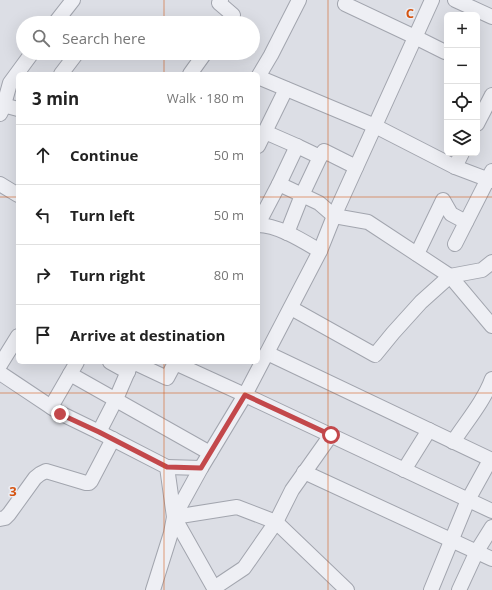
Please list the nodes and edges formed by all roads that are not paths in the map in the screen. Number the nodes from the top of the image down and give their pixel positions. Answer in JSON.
{"nodes":[{"id":1,"x":73,"y":0,"type":"edge"},
{"id":2,"x":221,"y":0,"type":"edge"},
{"id":3,"x":299,"y":0,"type":"edge"},
{"id":4,"x":432,"y":0,"type":"edge"},
{"id":5,"x":455,"y":0,"type":"edge"},
{"id":6,"x":345,"y":4,"type":"dead end"},
{"id":7,"x":474,"y":12,"type":"edge"},
{"id":8,"x":480,"y":14,"type":"edge"},
{"id":9,"x":60,"y":16,"type":"edge"},
{"id":10,"x":232,"y":16,"type":"edge"},
{"id":11,"x":492,"y":17,"type":"edge"},
{"id":12,"x":415,"y":37,"type":"junction"},
{"id":13,"x":444,"y":52,"type":"edge"},
{"id":14,"x":25,"y":60,"type":"edge"},
{"id":15,"x":72,"y":60,"type":"edge"},
{"id":16,"x":201,"y":60,"type":"edge"},
{"id":17,"x":63,"y":72,"type":"edge"},
{"id":18,"x":192,"y":72,"type":"edge"},
{"id":19,"x":260,"y":74,"type":"edge"},
{"id":20,"x":260,"y":78,"type":"edge"},
{"id":21,"x":5,"y":79,"type":"edge"},
{"id":22,"x":286,"y":89,"type":"junction"},
{"id":23,"x":492,"y":95,"type":"edge"},
{"id":24,"x":1,"y":107,"type":"edge"},
{"id":25,"x":16,"y":109,"type":"edge"},
{"id":26,"x":488,"y":110,"type":"edge"},
{"id":27,"x":480,"y":120,"type":"edge"},
{"id":28,"x":375,"y":126,"type":"junction"},
{"id":29,"x":265,"y":132,"type":"junction"},
{"id":30,"x":260,"y":142,"type":"edge"},
{"id":31,"x":297,"y":146,"type":"junction"},
{"id":32,"x":460,"y":156,"type":"edge"},
{"id":33,"x":320,"y":157,"type":"junction"},
{"id":34,"x":356,"y":167,"type":"junction"},
{"id":35,"x":455,"y":167,"type":"junction"},
{"id":36,"x":491,"y":177,"type":"edge"},
{"id":37,"x":0,"y":184,"type":"edge"},
{"id":38,"x":279,"y":184,"type":"junction"},
{"id":39,"x":16,"y":194,"type":"edge"},
{"id":40,"x":302,"y":195,"type":"junction"},
{"id":41,"x":334,"y":216,"type":"junction"},
{"id":42,"x":260,"y":220,"type":"edge"},
{"id":43,"x":466,"y":222,"type":"junction"},
{"id":44,"x":260,"y":224,"type":"edge"},
{"id":45,"x":287,"y":233,"type":"junction"},
{"id":46,"x":454,"y":244,"type":"dead end"},
{"id":47,"x":320,"y":251,"type":"junction"},
{"id":48,"x":417,"y":254,"type":"junction"},
{"id":49,"x":492,"y":262,"type":"edge"},
{"id":50,"x":450,"y":276,"type":"junction"},
{"id":51,"x":291,"y":308,"type":"junction"},
{"id":52,"x":492,"y":326,"type":"edge"},
{"id":53,"x":16,"y":339,"type":"edge"},
{"id":54,"x":267,"y":353,"type":"junction"},
{"id":55,"x":174,"y":364,"type":"edge"},
{"id":56,"x":177,"y":364,"type":"edge"},
{"id":57,"x":0,"y":365,"type":"edge"},
{"id":58,"x":131,"y":365,"type":"edge"},
{"id":59,"x":73,"y":368,"type":"edge"},
{"id":60,"x":0,"y":373,"type":"edge"},
{"id":61,"x":492,"y":379,"type":"edge"},
{"id":62,"x":245,"y":395,"type":"junction"},
{"id":63,"x":116,"y":400,"type":"junction"},
{"id":64,"x":51,"y":407,"type":"junction"},
{"id":65,"x":429,"y":430,"type":"junction"},
{"id":66,"x":99,"y":432,"type":"junction"},
{"id":67,"x":331,"y":435,"type":"junction"},
{"id":68,"x":113,"y":439,"type":"junction"},
{"id":69,"x":453,"y":442,"type":"junction"},
{"id":70,"x":210,"y":453,"type":"junction"},
{"id":71,"x":491,"y":460,"type":"edge"},
{"id":72,"x":167,"y":467,"type":"junction"},
{"id":73,"x":201,"y":468,"type":"junction"},
{"id":74,"x":404,"y":470,"type":"junction"},
{"id":75,"x":304,"y":472,"type":"junction"},
{"id":76,"x":468,"y":500,"type":"junction"},
{"id":77,"x":492,"y":511,"type":"edge"},
{"id":78,"x":174,"y":517,"type":"junction"},
{"id":79,"x":0,"y":519,"type":"edge"},
{"id":80,"x":276,"y":522,"type":"junction"},
{"id":81,"x":492,"y":527,"type":"edge"},
{"id":82,"x":452,"y":540,"type":"junction"},
{"id":83,"x":477,"y":551,"type":"junction"},
{"id":84,"x":492,"y":559,"type":"edge"},
{"id":85,"x":214,"y":589,"type":"edge"},
{"id":86,"x":153,"y":590,"type":"edge"},
{"id":87,"x":347,"y":590,"type":"edge"},
{"id":88,"x":431,"y":590,"type":"edge"},
{"id":89,"x":460,"y":590,"type":"edge"}],
"edges":[{"from":1,"to":9,"type":"street"},
{"from":2,"to":10,"type":"street"},
{"from":3,"to":19,"type":"street"},
{"from":4,"to":12,"type":"street"},
{"from":5,"to":7,"type":"street"},
{"from":6,"to":12,"type":"street"},
{"from":8,"to":11,"type":"street"},
{"from":12,"to":13,"type":"street"},
{"from":12,"to":28,"type":"street"},
{"from":14,"to":21,"type":"street"},
{"from":15,"to":17,"type":"street"},
{"from":16,"to":18,"type":"street"},
{"from":20,"to":22,"type":"street"},
{"from":21,"to":24,"type":"street"},
{"from":22,"to":28,"type":"street"},
{"from":22,"to":29,"type":"street"},
{"from":23,"to":26,"type":"street"},
{"from":24,"to":25,"type":"street"},
{"from":26,"to":27,"type":"street"},
{"from":28,"to":34,"type":"street"},
{"from":28,"to":35,"type":"street"},
{"from":29,"to":30,"type":"street"},
{"from":29,"to":31,"type":"street"},
{"from":31,"to":33,"type":"street"},
{"from":31,"to":38,"type":"street"},
{"from":32,"to":35,"type":"street"},
{"from":33,"to":34,"type":"street"},
{"from":33,"to":40,"type":"street"},
{"from":34,"to":41,"type":"street"},
{"from":35,"to":36,"type":"street"},
{"from":36,"to":43,"type":"street"},
{"from":37,"to":39,"type":"street"},
{"from":38,"to":40,"type":"street"},
{"from":38,"to":42,"type":"street"},
{"from":40,"to":41,"type":"street"},
{"from":40,"to":45,"type":"street"},
{"from":41,"to":47,"type":"street"},
{"from":41,"to":48,"type":"street"},
{"from":43,"to":46,"type":"street"},
{"from":43,"to":48,"type":"street"},
{"from":44,"to":45,"type":"street"},
{"from":45,"to":47,"type":"street"},
{"from":47,"to":51,"type":"street"},
{"from":48,"to":50,"type":"street"},
{"from":49,"to":50,"type":"street"},
{"from":50,"to":51,"type":"street"},
{"from":50,"to":52,"type":"street"},
{"from":51,"to":54,"type":"street"},
{"from":53,"to":57,"type":"street"},
{"from":54,"to":62,"type":"street"},
{"from":54,"to":65,"type":"street"},
{"from":55,"to":58,"type":"street"},
{"from":56,"to":62,"type":"street"},
{"from":58,"to":63,"type":"street"},
{"from":59,"to":63,"type":"street"},
{"from":59,"to":64,"type":"street"},
{"from":60,"to":64,"type":"street"},
{"from":61,"to":69,"type":"street"},
{"from":62,"to":67,"type":"street"},
{"from":62,"to":70,"type":"street"},
{"from":63,"to":66,"type":"street"},
{"from":63,"to":70,"type":"street"},
{"from":64,"to":66,"type":"street"},
{"from":65,"to":69,"type":"street"},
{"from":65,"to":74,"type":"street"},
{"from":66,"to":68,"type":"street"},
{"from":67,"to":74,"type":"street"},
{"from":67,"to":75,"type":"street"},
{"from":68,"to":72,"type":"street"},
{"from":68,"to":79,"type":"street"},
{"from":69,"to":71,"type":"street"},
{"from":70,"to":73,"type":"street"},
{"from":71,"to":76,"type":"street"},
{"from":72,"to":73,"type":"street"},
{"from":72,"to":78,"type":"street"},
{"from":73,"to":78,"type":"street"},
{"from":74,"to":76,"type":"street"},
{"from":75,"to":80,"type":"street"},
{"from":75,"to":82,"type":"street"},
{"from":76,"to":77,"type":"street"},
{"from":76,"to":82,"type":"street"},
{"from":78,"to":80,"type":"street"},
{"from":78,"to":85,"type":"street"},
{"from":78,"to":86,"type":"street"},
{"from":80,"to":85,"type":"street"},
{"from":80,"to":87,"type":"street"},
{"from":81,"to":83,"type":"street"},
{"from":82,"to":83,"type":"street"},
{"from":82,"to":88,"type":"street"},
{"from":83,"to":84,"type":"street"},
{"from":83,"to":89,"type":"street"}]}
